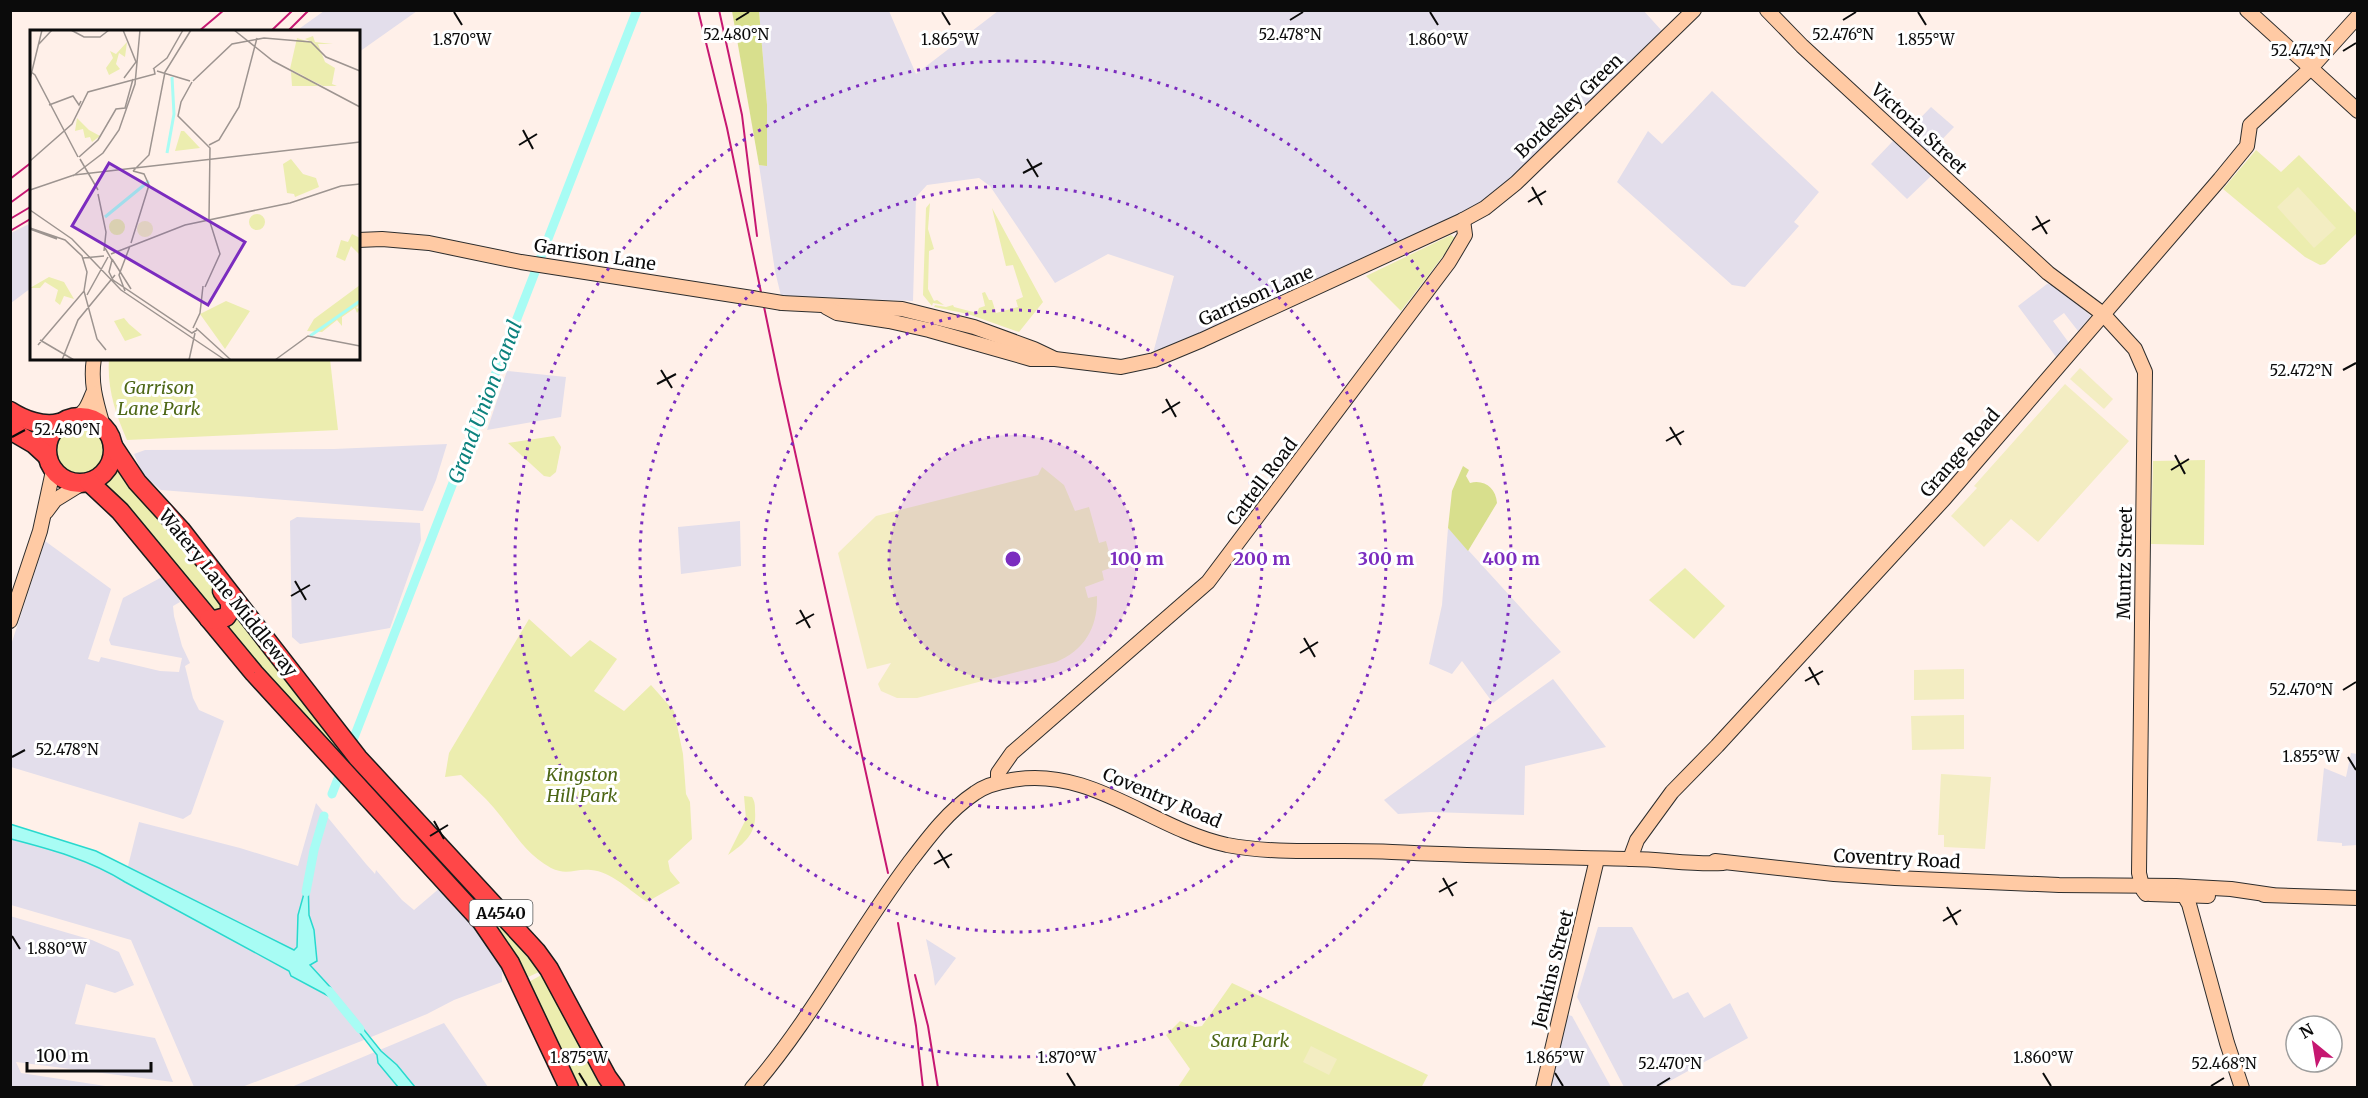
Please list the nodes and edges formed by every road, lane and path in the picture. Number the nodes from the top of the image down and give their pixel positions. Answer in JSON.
{"nodes":[{"id":1,"x":1694,"y":10,"type":"edge"},
{"id":2,"x":1767,"y":10,"type":"edge"},
{"id":3,"x":2247,"y":10,"type":"edge"},
{"id":4,"x":2358,"y":16,"type":"edge"},
{"id":5,"x":2311,"y":68,"type":"junction"},
{"id":6,"x":2358,"y":111,"type":"edge"},
{"id":7,"x":1463,"y":220,"type":"junction"},
{"id":8,"x":360,"y":240,"type":"edge"},
{"id":9,"x":2048,"y":273,"type":"joint"},
{"id":10,"x":826,"y":307,"type":"junction"},
{"id":11,"x":914,"y":312,"type":"junction"},
{"id":12,"x":2103,"y":314,"type":"junction"},
{"id":13,"x":936,"y":317,"type":"junction"},
{"id":14,"x":912,"y":327,"type":"junction"},
{"id":15,"x":933,"y":332,"type":"junction"},
{"id":16,"x":1055,"y":359,"type":"junction"},
{"id":17,"x":94,"y":360,"type":"edge"},
{"id":18,"x":93,"y":393,"type":"junction"},
{"id":19,"x":10,"y":411,"type":"edge"},
{"id":20,"x":67,"y":420,"type":"junction"},
{"id":21,"x":103,"y":426,"type":"junction"},
{"id":22,"x":10,"y":430,"type":"edge"},
{"id":23,"x":113,"y":446,"type":"junction"},
{"id":24,"x":50,"y":464,"type":"junction"},
{"id":25,"x":85,"y":483,"type":"junction"},
{"id":26,"x":43,"y":516,"type":"junction"},
{"id":27,"x":206,"y":562,"type":"junction"},
{"id":28,"x":209,"y":619,"type":"junction"},
{"id":29,"x":10,"y":621,"type":"edge"},
{"id":30,"x":998,"y":782,"type":"junction"},
{"id":31,"x":1597,"y":859,"type":"junction"},
{"id":32,"x":1630,"y":859,"type":"junction"},
{"id":33,"x":2176,"y":885,"type":"junction"},
{"id":34,"x":2144,"y":889,"type":"junction"},
{"id":35,"x":2272,"y":895,"type":"junction"},
{"id":36,"x":2186,"y":896,"type":"junction"},
{"id":37,"x":2358,"y":898,"type":"edge"},
{"id":38,"x":766,"y":1071,"type":"junction"},
{"id":39,"x":569,"y":1088,"type":"edge"},
{"id":40,"x":615,"y":1088,"type":"edge"},
{"id":41,"x":752,"y":1088,"type":"edge"},
{"id":42,"x":757,"y":1088,"type":"edge"},
{"id":43,"x":1543,"y":1088,"type":"edge"},
{"id":44,"x":2242,"y":1088,"type":"edge"}],
"edges":[{"from":1,"to":7,"type":"street","name":"Bordesley Green"},
{"from":2,"to":9,"type":"street","name":"Victoria Street"},
{"from":3,"to":5,"type":"street"},
{"from":4,"to":5,"type":"street","name":"Grange Road"},
{"from":5,"to":6,"type":"street"},
{"from":5,"to":12,"type":"street","name":"Grange Road"},
{"from":7,"to":16,"type":"street","name":"Garrison Lane"},
{"from":7,"to":30,"type":"street","name":"Cattell Road"},
{"from":8,"to":10,"type":"street","name":"Garrison Lane","bridge":true},
{"from":9,"to":12,"type":"street","name":"Muntz Street"},
{"from":10,"to":11,"type":"street","name":"Garrison Lane"},
{"from":10,"to":14,"type":"street","name":"Garrison Lane"},
{"from":11,"to":13,"type":"street","name":"Garrison Lane"},
{"from":11,"to":14,"type":"street"},
{"from":12,"to":32,"type":"street","name":"Grange Road"},
{"from":12,"to":34,"type":"street","name":"Muntz Street"},
{"from":13,"to":15,"type":"street"},
{"from":13,"to":16,"type":"street","name":"Garrison Lane"},
{"from":14,"to":15,"type":"street","name":"Garrison Lane"},
{"from":15,"to":16,"type":"street","name":"Garrison Lane"},
{"from":17,"to":18,"type":"street"},
{"from":18,"to":20,"type":"street"},
{"from":18,"to":21,"type":"street"},
{"from":19,"to":20,"type":"highway"},
{"from":20,"to":21,"type":"highway"},
{"from":20,"to":24,"type":"highway"},
{"from":21,"to":23,"type":"highway","number":"A4540"},
{"from":22,"to":24,"type":"highway","number":"A4540"},
{"from":23,"to":25,"type":"highway"},
{"from":23,"to":27,"type":"highway","name":"Watery Lane Middleway","number":"A4540"},
{"from":24,"to":25,"type":"highway","number":"A4540"},
{"from":24,"to":26,"type":"street"},
{"from":25,"to":26,"type":"street"},
{"from":25,"to":28,"type":"highway","name":"Watery Lane Middleway","number":"A4540"},
{"from":26,"to":29,"type":"street"},
{"from":27,"to":28,"type":"highway"},
{"from":27,"to":40,"type":"highway","name":"Watery Lane Middleway","number":"A4540"},
{"from":28,"to":39,"type":"highway","name":"Watery Lane Middleway","number":"A4540"},
{"from":30,"to":31,"type":"street","name":"Coventry Road"},
{"from":30,"to":38,"type":"street","name":"Coventry Road"},
{"from":31,"to":32,"type":"street","name":"Coventry Road"},
{"from":31,"to":43,"type":"street","name":"Jenkins Street"},
{"from":32,"to":34,"type":"street","name":"Coventry Road"},
{"from":33,"to":34,"type":"street","name":"Coventry Road"},
{"from":33,"to":35,"type":"street","name":"Coventry Road"},
{"from":33,"to":36,"type":"street"},
{"from":34,"to":36,"type":"street","name":"Coventry Road"},
{"from":35,"to":36,"type":"street","name":"Coventry Road"},
{"from":35,"to":37,"type":"street","name":"Coventry Road"},
{"from":36,"to":44,"type":"street"},
{"from":38,"to":41,"type":"street","name":"Coventry Road"},
{"from":38,"to":42,"type":"street","name":"Coventry Road"}]}
